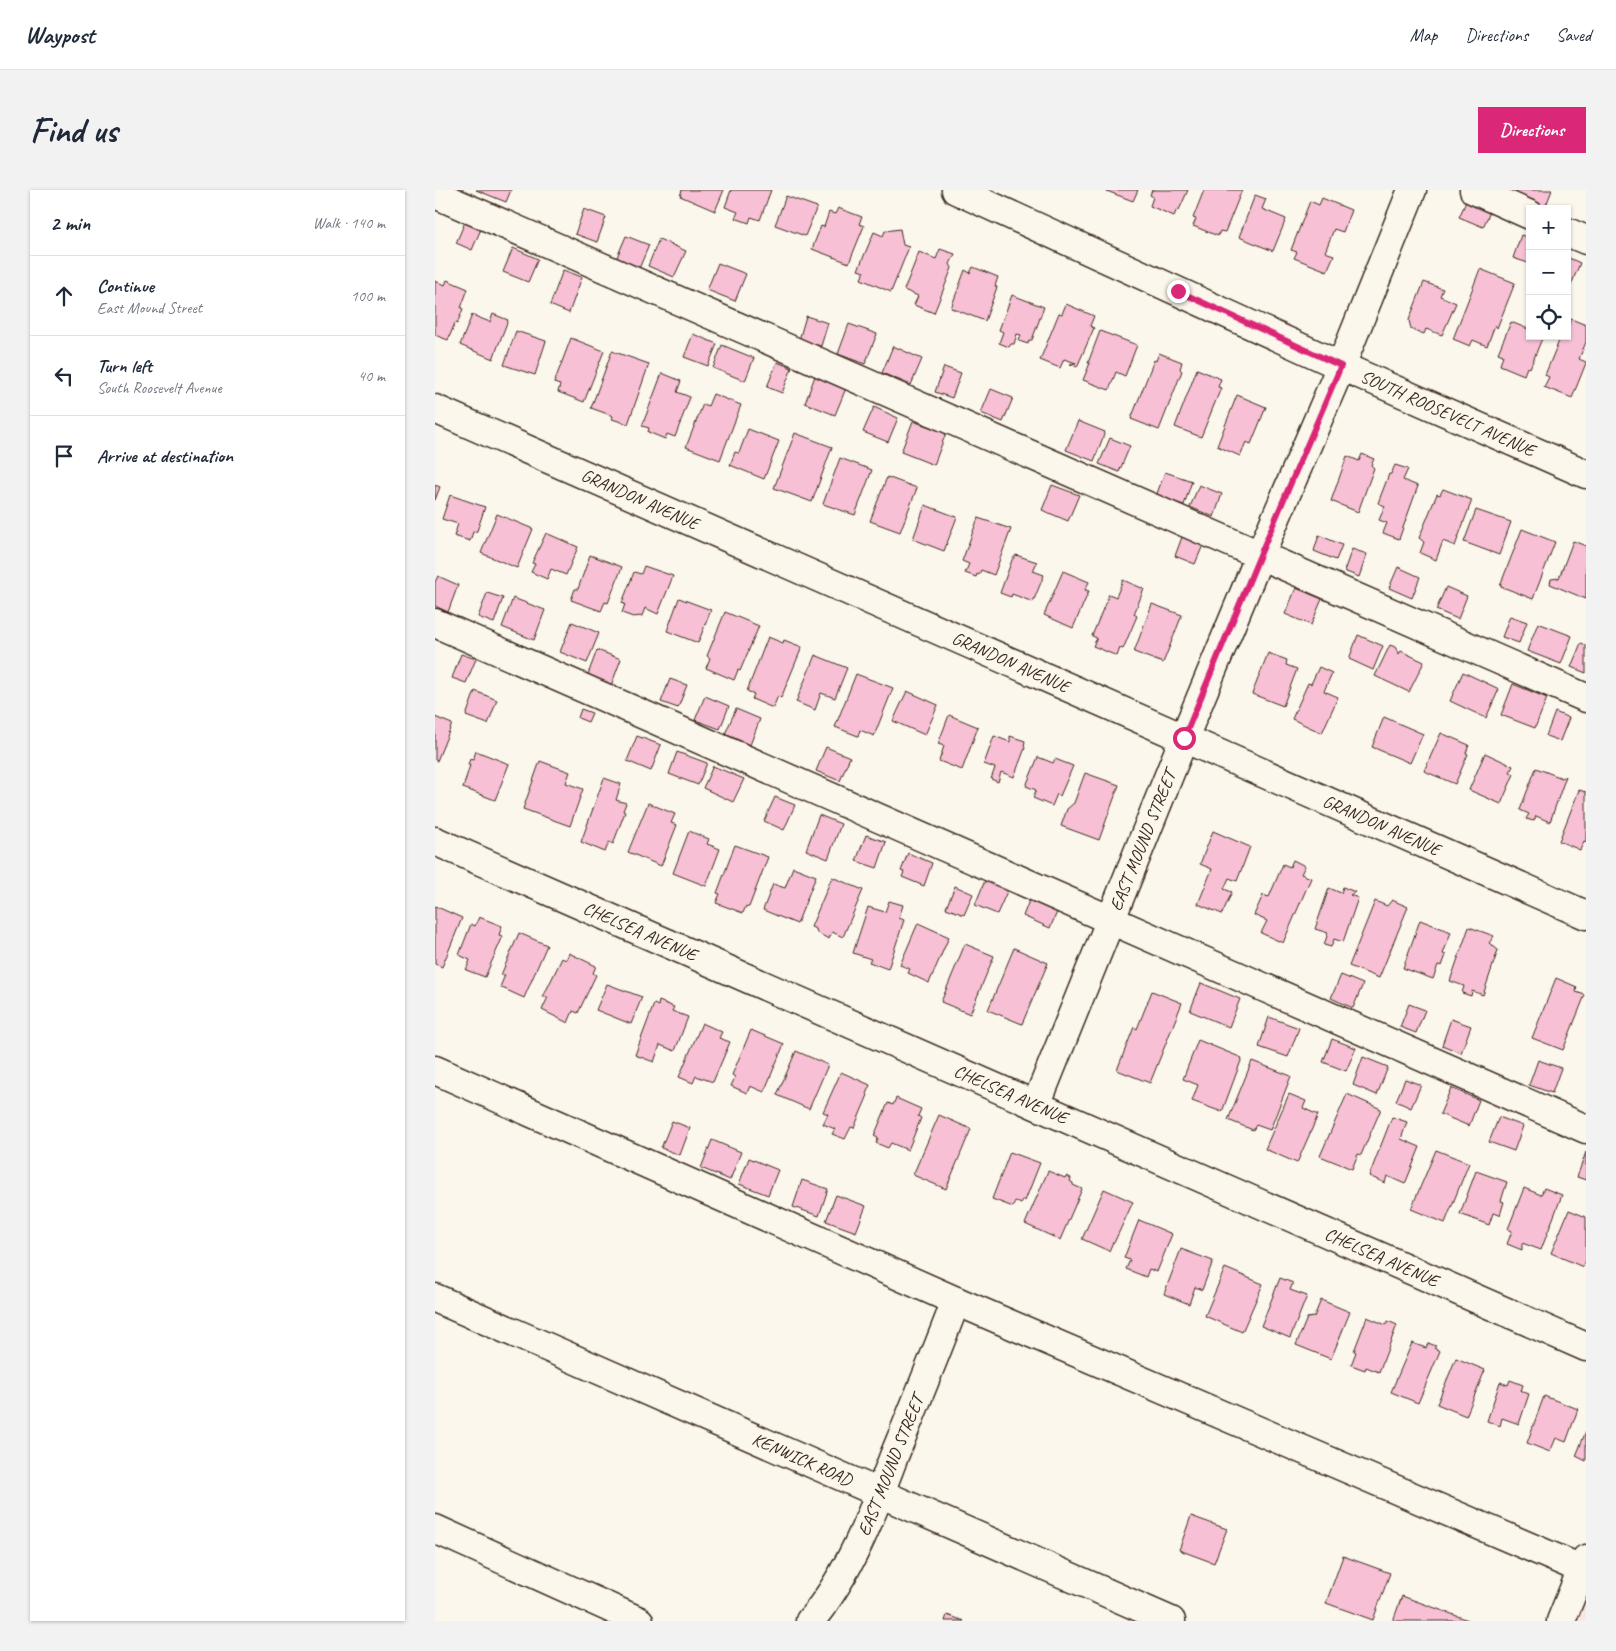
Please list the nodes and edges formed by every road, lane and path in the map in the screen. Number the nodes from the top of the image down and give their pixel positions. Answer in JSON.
{"nodes":[{"id":1,"x":956,"y":190,"type":"edge"},
{"id":2,"x":1411,"y":190,"type":"edge"},
{"id":3,"x":1474,"y":190,"type":"edge"},
{"id":4,"x":435,"y":194,"type":"edge"},
{"id":5,"x":1526,"y":213,"type":"edge"},
{"id":6,"x":1571,"y":234,"type":"edge"},
{"id":7,"x":1586,"y":240,"type":"edge"},
{"id":8,"x":1341,"y":366,"type":"junction"},
{"id":9,"x":435,"y":409,"type":"edge"},
{"id":10,"x":1586,"y":474,"type":"edge"},
{"id":11,"x":1260,"y":555,"type":"junction"},
{"id":12,"x":435,"y":623,"type":"edge"},
{"id":13,"x":1586,"y":698,"type":"edge"},
{"id":14,"x":1184,"y":738,"type":"junction"},
{"id":15,"x":435,"y":841,"type":"edge"},
{"id":16,"x":1586,"y":915,"type":"edge"},
{"id":17,"x":1111,"y":920,"type":"junction"},
{"id":18,"x":435,"y":1070,"type":"edge"},
{"id":19,"x":1036,"y":1106,"type":"junction"},
{"id":20,"x":1586,"y":1129,"type":"edge"},
{"id":21,"x":435,"y":1298,"type":"edge"},
{"id":22,"x":956,"y":1301,"type":"junction"},
{"id":23,"x":1586,"y":1347,"type":"edge"},
{"id":24,"x":880,"y":1493,"type":"junction"},
{"id":25,"x":435,"y":1530,"type":"edge"},
{"id":26,"x":1585,"y":1566,"type":"edge"},
{"id":27,"x":639,"y":1621,"type":"edge"},
{"id":28,"x":810,"y":1621,"type":"edge"},
{"id":29,"x":1171,"y":1621,"type":"edge"},
{"id":30,"x":1561,"y":1621,"type":"edge"}],
"edges":[{"from":1,"to":8,"type":"street","name":"SOUTH ROOSEVELT AVENUE"},
{"from":2,"to":8,"type":"street","name":"EAST MOUND STREET"},
{"from":3,"to":5,"type":"street"},
{"from":4,"to":11,"type":"street"},
{"from":6,"to":7,"type":"street"},
{"from":8,"to":10,"type":"street","name":"SOUTH ROOSEVELT AVENUE"},
{"from":8,"to":11,"type":"street","name":"EAST MOUND STREET"},
{"from":9,"to":14,"type":"street","name":"GRANDON AVENUE"},
{"from":11,"to":13,"type":"street"},
{"from":11,"to":14,"type":"street","name":"EAST MOUND STREET"},
{"from":12,"to":17,"type":"street"},
{"from":14,"to":16,"type":"street","name":"GRANDON AVENUE"},
{"from":14,"to":17,"type":"street","name":"EAST MOUND STREET"},
{"from":15,"to":19,"type":"street","name":"CHELSEA AVENUE"},
{"from":17,"to":19,"type":"street","name":"EAST MOUND STREET"},
{"from":17,"to":20,"type":"street"},
{"from":18,"to":22,"type":"street"},
{"from":19,"to":23,"type":"street","name":"CHELSEA AVENUE"},
{"from":21,"to":24,"type":"street","name":"KENWICK ROAD"},
{"from":22,"to":24,"type":"street","name":"EAST MOUND STREET"},
{"from":22,"to":26,"type":"street"},
{"from":24,"to":28,"type":"street","name":"EAST MOUND STREET"},
{"from":24,"to":29,"type":"street","name":"KENWICK ROAD"},
{"from":25,"to":27,"type":"street"},
{"from":26,"to":30,"type":"street"}]}
